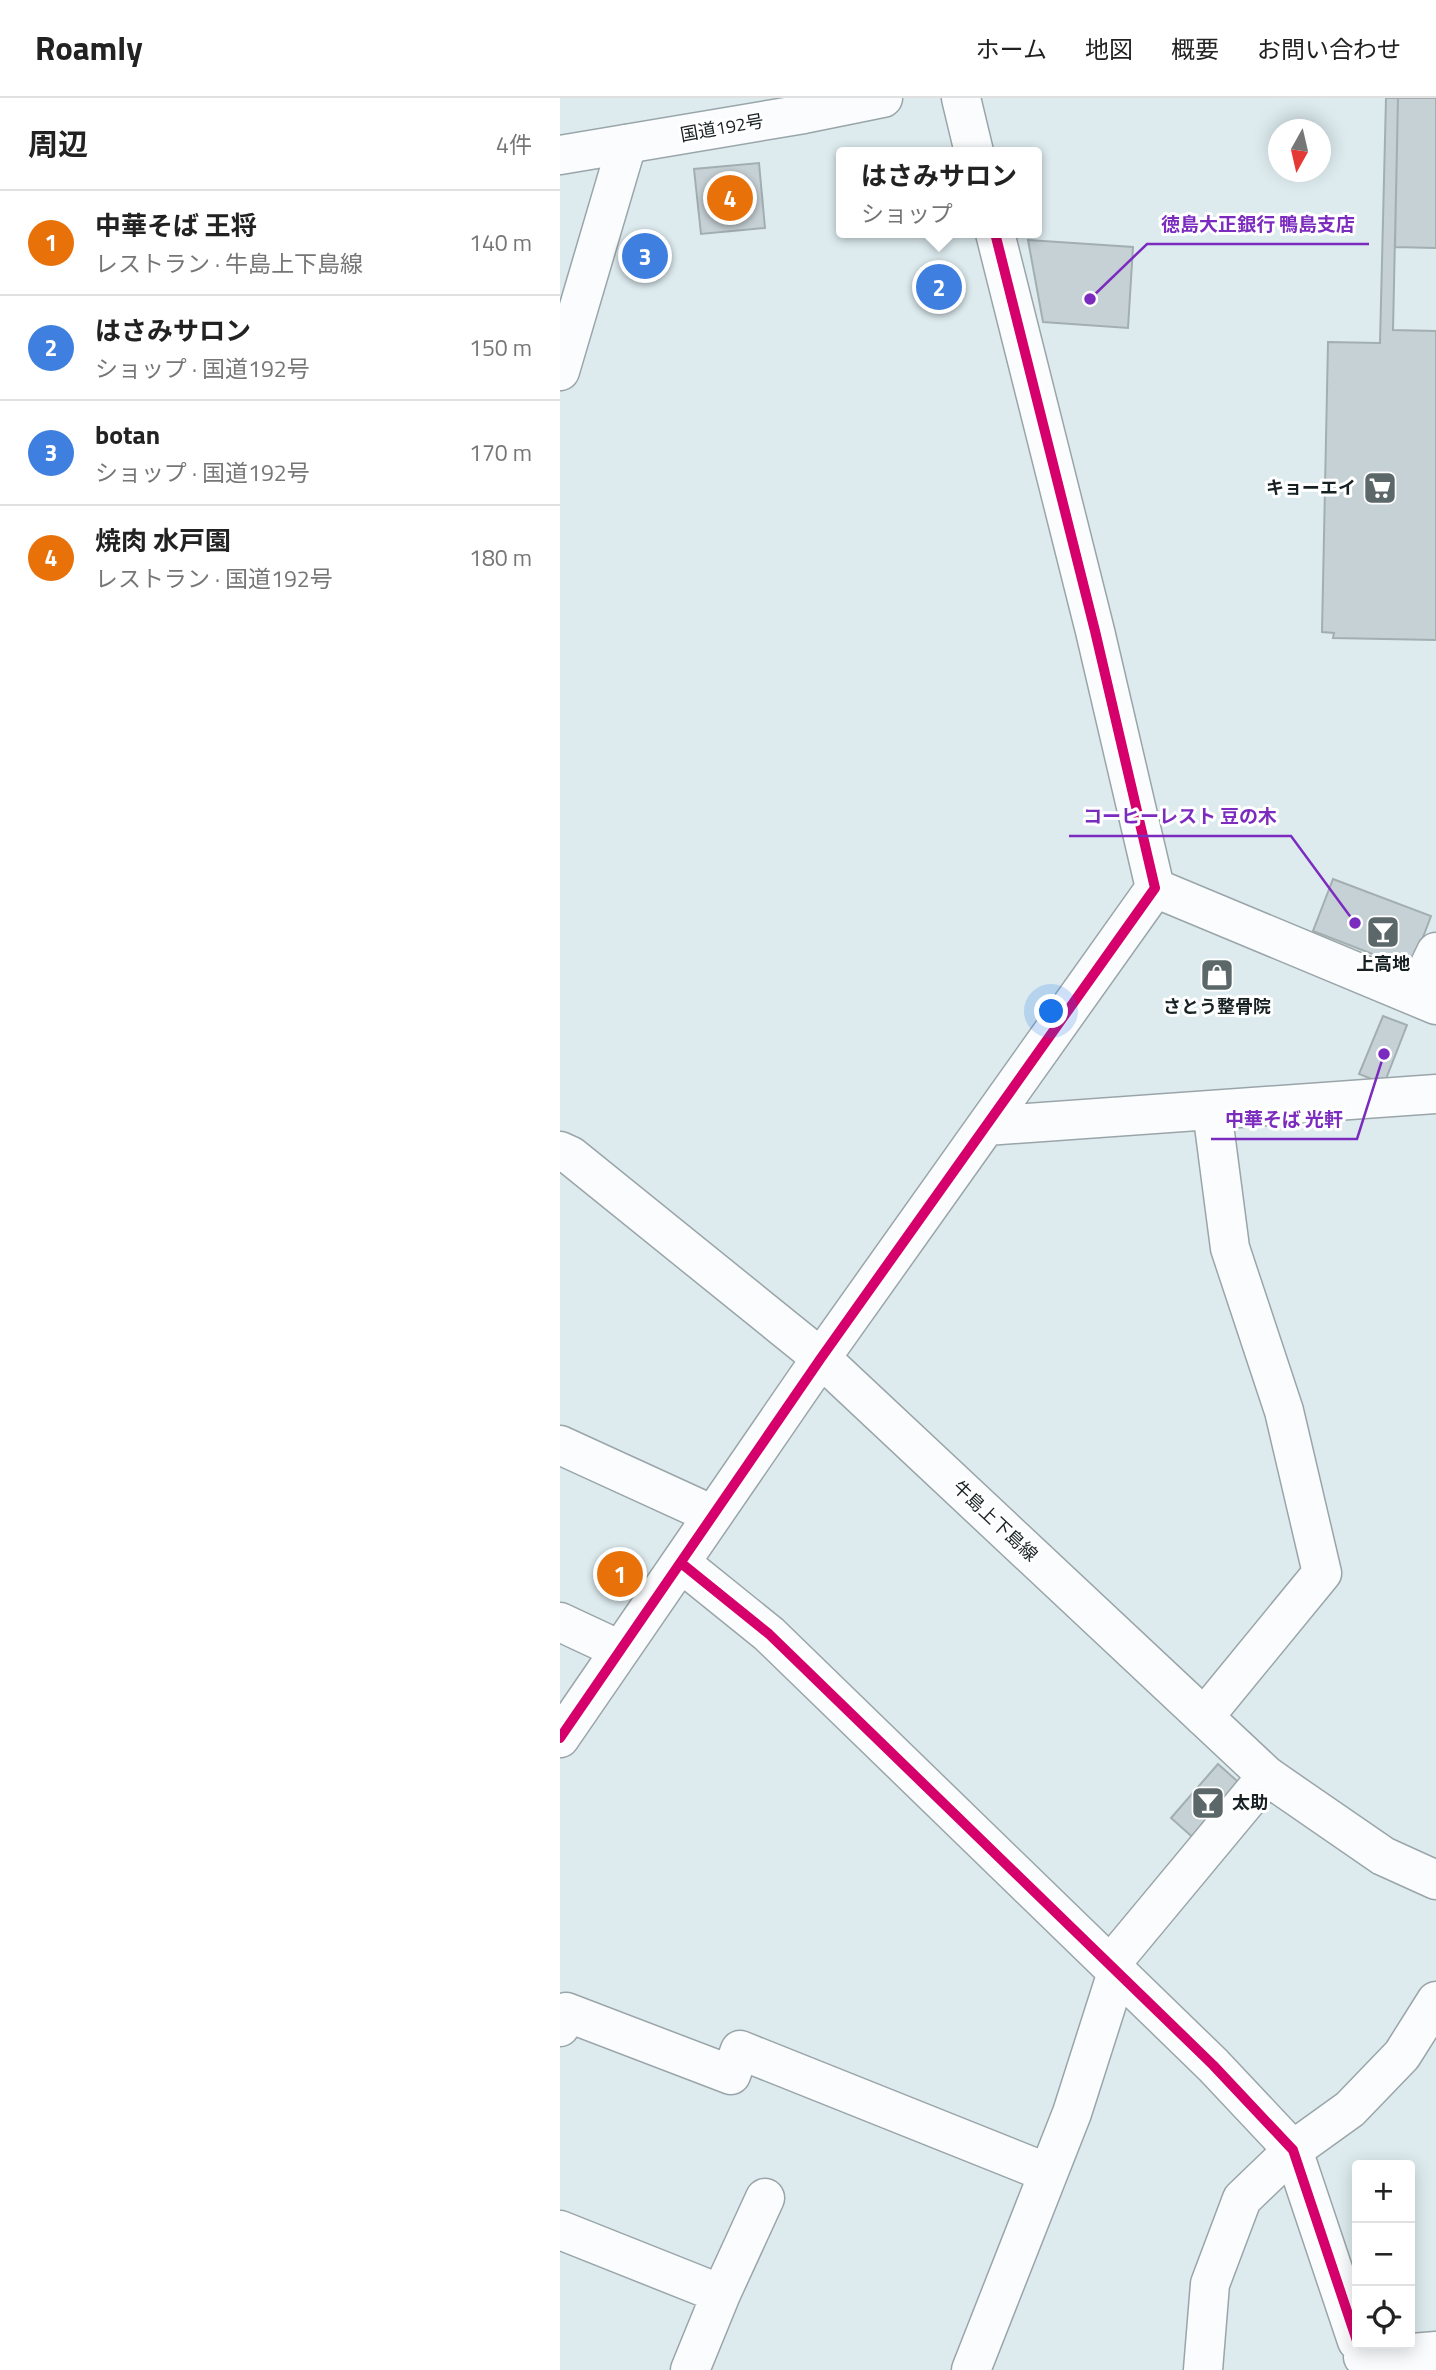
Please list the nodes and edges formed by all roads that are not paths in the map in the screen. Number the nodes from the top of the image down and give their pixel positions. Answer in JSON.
{"nodes":[{"id":1,"x":883,"y":98,"type":"edge"},
{"id":2,"x":961,"y":98,"type":"edge"},
{"id":3,"x":803,"y":106,"type":"edge"},
{"id":4,"x":627,"y":144,"type":"junction"},
{"id":5,"x":973,"y":147,"type":"edge"},
{"id":6,"x":560,"y":155,"type":"edge"},
{"id":7,"x":996,"y":238,"type":"edge"},
{"id":8,"x":560,"y":371,"type":"edge"},
{"id":9,"x":1156,"y":888,"type":"junction"},
{"id":10,"x":1436,"y":952,"type":"edge"},
{"id":11,"x":1426,"y":1001,"type":"edge"},
{"id":12,"x":1436,"y":1094,"type":"edge"},
{"id":13,"x":1212,"y":1110,"type":"junction"},
{"id":14,"x":986,"y":1126,"type":"junction"},
{"id":15,"x":560,"y":1151,"type":"edge"},
{"id":16,"x":821,"y":1358,"type":"junction"},
{"id":17,"x":560,"y":1445,"type":"edge"},
{"id":18,"x":713,"y":1515,"type":"junction"},
{"id":19,"x":681,"y":1563,"type":"junction"},
{"id":20,"x":560,"y":1622,"type":"edge"},
{"id":21,"x":620,"y":1650,"type":"junction"},
{"id":22,"x":1204,"y":1717,"type":"junction"},
{"id":23,"x":560,"y":1738,"type":"edge"},
{"id":24,"x":1267,"y":1776,"type":"junction"},
{"id":25,"x":1436,"y":1880,"type":"edge"},
{"id":26,"x":1113,"y":1968,"type":"junction"},
{"id":27,"x":1436,"y":2001,"type":"edge"},
{"id":28,"x":560,"y":2027,"type":"edge"},
{"id":29,"x":1293,"y":2150,"type":"junction"},
{"id":30,"x":1048,"y":2174,"type":"junction"},
{"id":31,"x":765,"y":2198,"type":"dead end"},
{"id":32,"x":560,"y":2230,"type":"edge"},
{"id":33,"x":721,"y":2294,"type":"junction"},
{"id":34,"x":1436,"y":2351,"type":"edge"},
{"id":35,"x":1362,"y":2353,"type":"edge"},
{"id":36,"x":690,"y":2370,"type":"edge"},
{"id":37,"x":971,"y":2370,"type":"edge"},
{"id":38,"x":1203,"y":2370,"type":"edge"}],
"edges":[{"from":1,"to":3,"type":"main road","name":"国道192号"},
{"from":2,"to":5,"type":"main road"},
{"from":3,"to":4,"type":"main road","name":"国道192号"},
{"from":4,"to":6,"type":"main road","name":"国道192号"},
{"from":4,"to":8,"type":"main road"},
{"from":7,"to":9,"type":"main road"},
{"from":9,"to":11,"type":"main road"},
{"from":9,"to":14,"type":"main road"},
{"from":10,"to":11,"type":"main road"},
{"from":12,"to":13,"type":"main road"},
{"from":13,"to":14,"type":"main road"},
{"from":13,"to":22,"type":"main road"},
{"from":14,"to":16,"type":"main road"},
{"from":15,"to":16,"type":"main road","name":"牛島上下島線"},
{"from":16,"to":18,"type":"main road"},
{"from":16,"to":22,"type":"main road","name":"牛島上下島線"},
{"from":17,"to":18,"type":"main road"},
{"from":18,"to":19,"type":"main road"},
{"from":19,"to":21,"type":"main road"},
{"from":19,"to":26,"type":"main road"},
{"from":20,"to":21,"type":"main road"},
{"from":21,"to":23,"type":"main road"},
{"from":22,"to":24,"type":"main road","name":"牛島上下島線"},
{"from":24,"to":25,"type":"main road","name":"牛島上下島線"},
{"from":24,"to":26,"type":"main road"},
{"from":26,"to":29,"type":"main road"},
{"from":26,"to":30,"type":"main road"},
{"from":27,"to":29,"type":"main road"},
{"from":28,"to":30,"type":"main road"},
{"from":29,"to":35,"type":"main road"},
{"from":29,"to":38,"type":"main road"},
{"from":30,"to":37,"type":"main road"},
{"from":31,"to":33,"type":"main road"},
{"from":32,"to":33,"type":"main road"},
{"from":33,"to":36,"type":"main road"},
{"from":34,"to":35,"type":"main road"}]}
